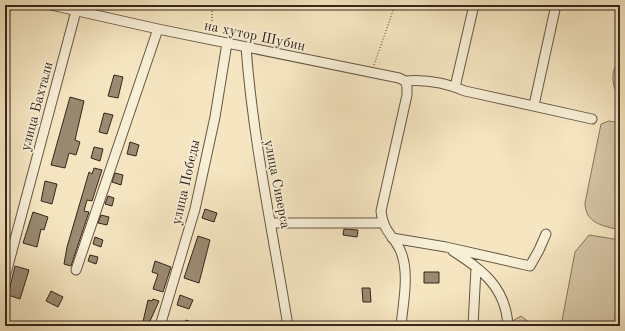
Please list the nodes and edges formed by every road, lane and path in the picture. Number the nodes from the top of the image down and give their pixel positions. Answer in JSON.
{"nodes":[{"id":1,"x":51,"y":5,"type":"edge"},
{"id":2,"x":212,"y":5,"type":"edge"},
{"id":3,"x":395,"y":5,"type":"edge"},
{"id":4,"x":474,"y":5,"type":"edge"},
{"id":5,"x":556,"y":5,"type":"edge"},
{"id":6,"x":76,"y":11,"type":"junction"},
{"id":7,"x":158,"y":29,"type":"junction"},
{"id":8,"x":214,"y":40,"type":"junction"},
{"id":9,"x":227,"y":43,"type":"junction"},
{"id":10,"x":246,"y":47,"type":"junction"},
{"id":11,"x":371,"y":74,"type":"junction"},
{"id":12,"x":405,"y":81,"type":"junction"},
{"id":13,"x":455,"y":87,"type":"junction"},
{"id":14,"x":534,"y":105,"type":"junction"},
{"id":15,"x":592,"y":119,"type":"dead end"},
{"id":16,"x":271,"y":223,"type":"junction"},
{"id":17,"x":383,"y":223,"type":"junction"},
{"id":18,"x":546,"y":234,"type":"dead end"},
{"id":19,"x":392,"y":238,"type":"junction"},
{"id":20,"x":446,"y":247,"type":"junction"},
{"id":21,"x":476,"y":268,"type":"junction"},
{"id":22,"x":76,"y":270,"type":"dead end"},
{"id":23,"x":5,"y":277,"type":"edge"},
{"id":24,"x":160,"y":326,"type":"edge"},
{"id":25,"x":288,"y":326,"type":"edge"},
{"id":26,"x":401,"y":326,"type":"edge"},
{"id":27,"x":473,"y":326,"type":"edge"},
{"id":28,"x":508,"y":326,"type":"edge"}],
"edges":[{"from":1,"to":6,"type":"street","name":"на хутор Шубин"},
{"from":2,"to":8,"type":"path"},
{"from":3,"to":11,"type":"path"},
{"from":4,"to":13,"type":"street"},
{"from":5,"to":14,"type":"street"},
{"from":6,"to":7,"type":"street","name":"на хутор Шубин"},
{"from":6,"to":23,"type":"street","name":"улица Бахтали"},
{"from":7,"to":8,"type":"street","name":"на хутор Шубин"},
{"from":7,"to":22,"type":"street"},
{"from":8,"to":9,"type":"street","name":"на хутор Шубин"},
{"from":9,"to":10,"type":"street","name":"на хутор Шубин"},
{"from":9,"to":24,"type":"street","name":"улица Победы"},
{"from":10,"to":11,"type":"street","name":"на хутор Шубин"},
{"from":10,"to":16,"type":"street","name":"улица Сиверса"},
{"from":11,"to":12,"type":"street","name":"на хутор Шубин"},
{"from":12,"to":13,"type":"street","name":"на хутор Шубин"},
{"from":12,"to":17,"type":"street"},
{"from":13,"to":14,"type":"street","name":"на хутор Шубин"},
{"from":14,"to":15,"type":"street","name":"на хутор Шубин"},
{"from":16,"to":17,"type":"street"},
{"from":16,"to":25,"type":"street","name":"улица Сиверса"},
{"from":17,"to":19,"type":"street"},
{"from":18,"to":20,"type":"street"},
{"from":19,"to":20,"type":"street"},
{"from":19,"to":26,"type":"street"},
{"from":20,"to":21,"type":"street"},
{"from":21,"to":27,"type":"street"},
{"from":21,"to":28,"type":"street"}]}
